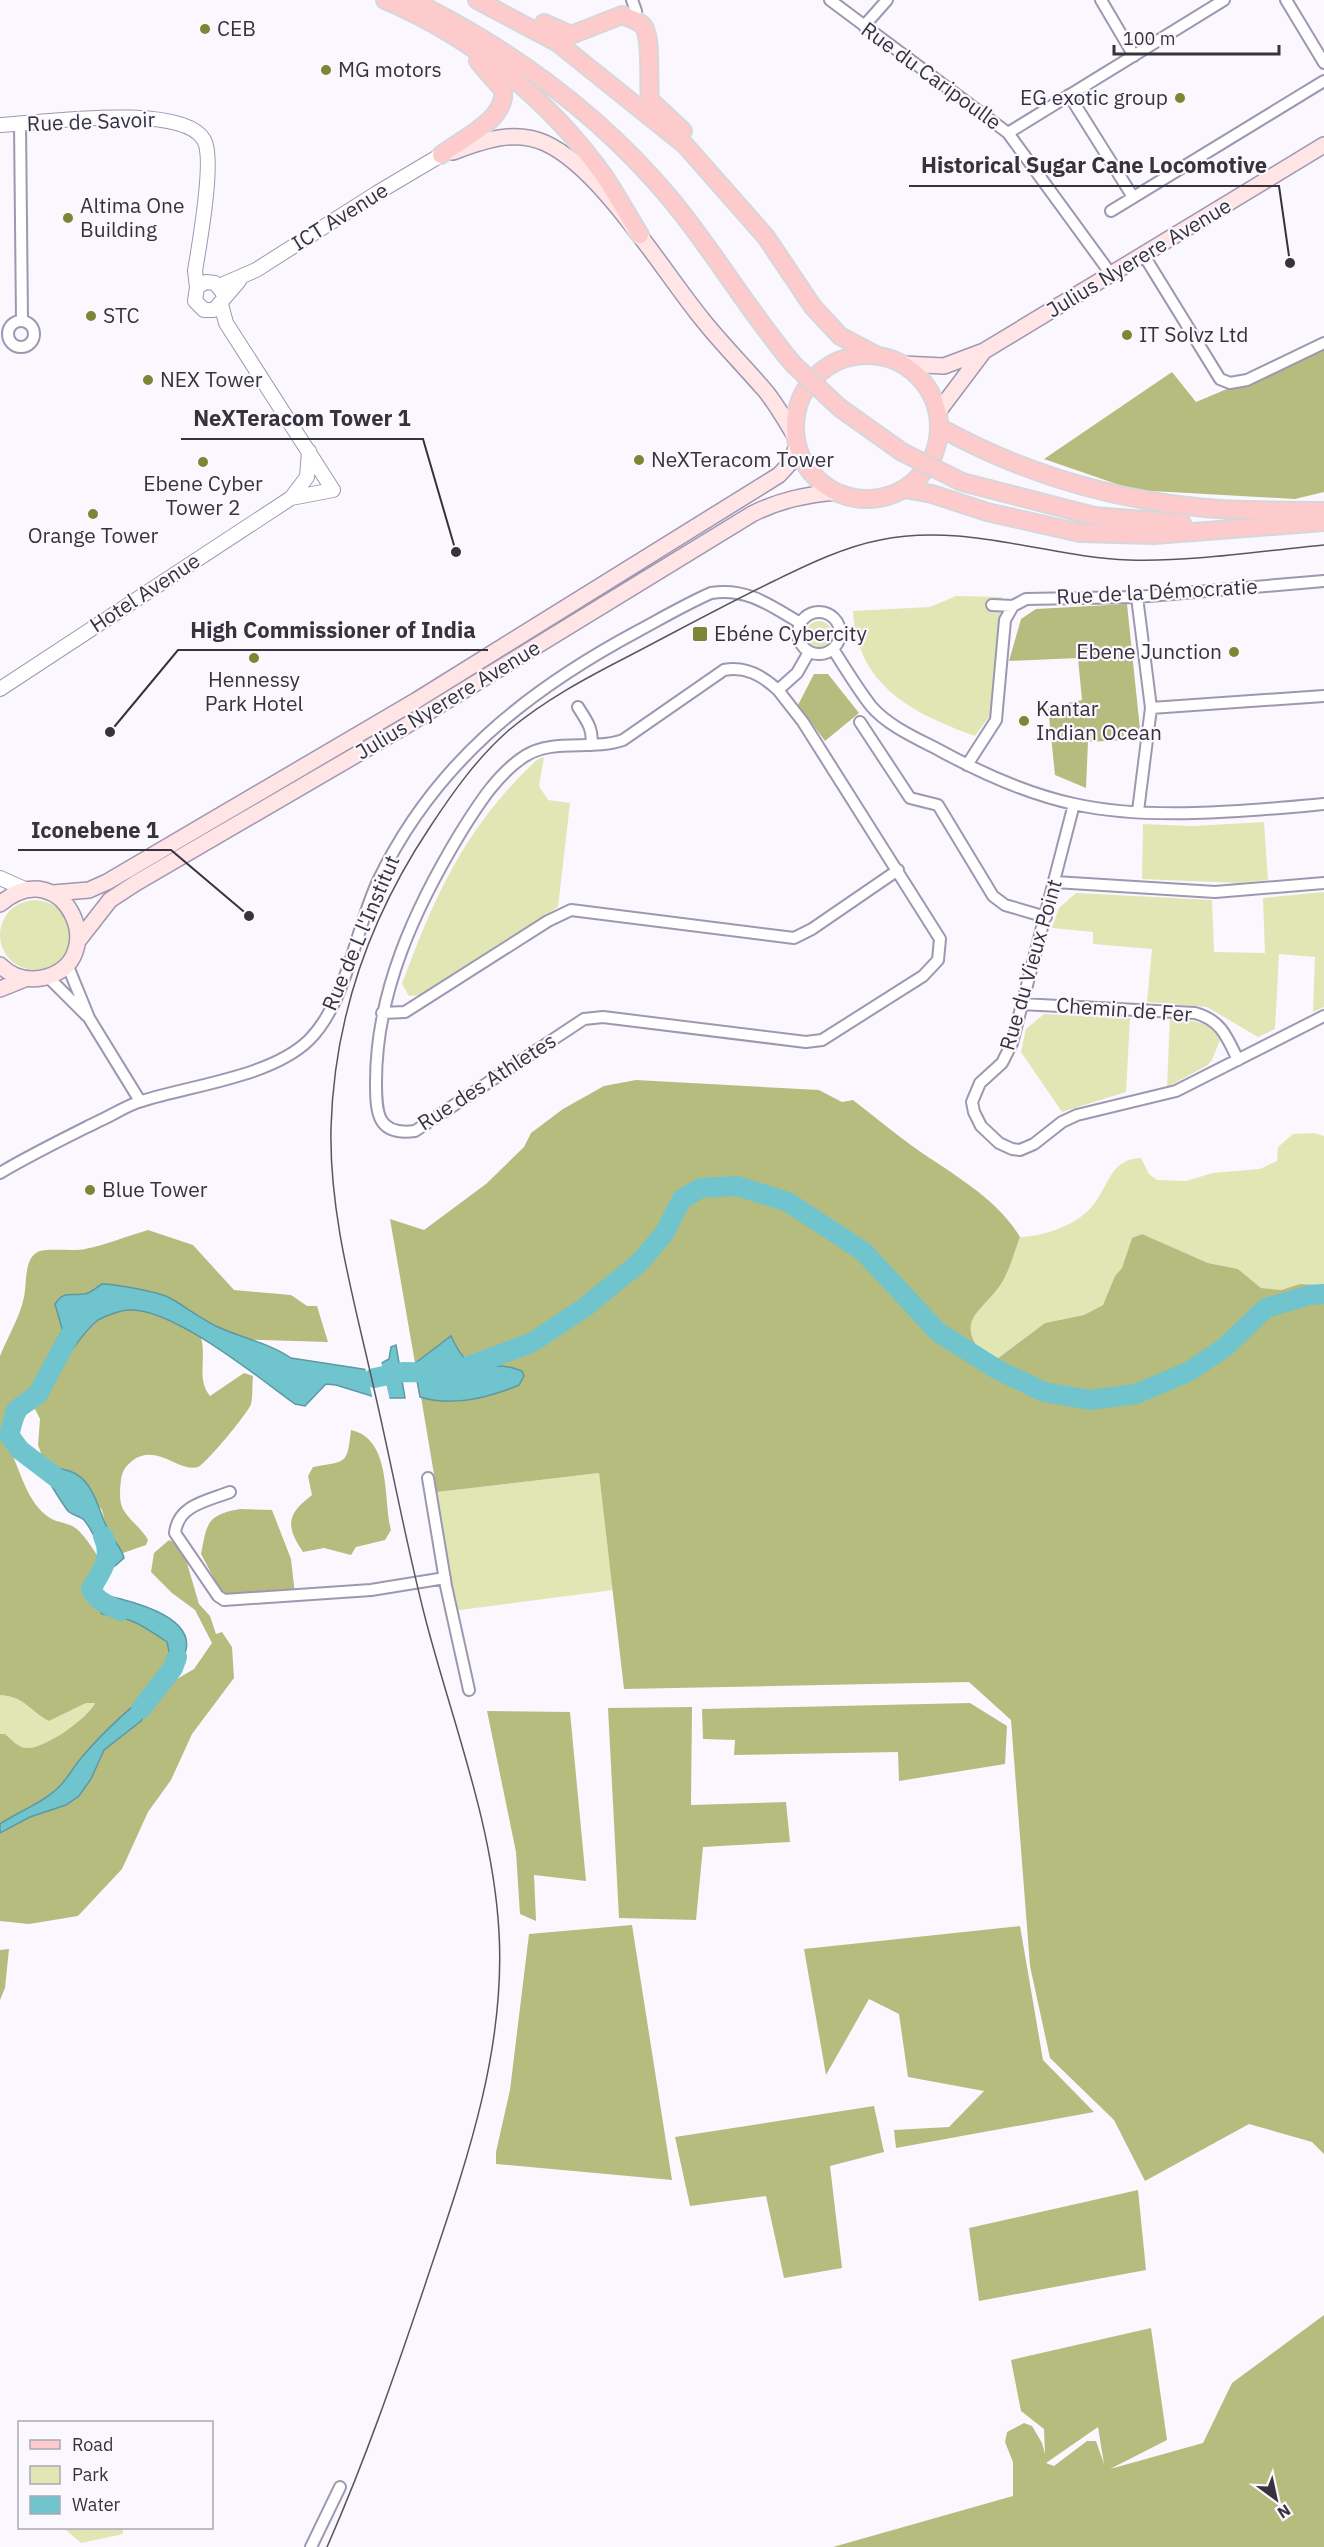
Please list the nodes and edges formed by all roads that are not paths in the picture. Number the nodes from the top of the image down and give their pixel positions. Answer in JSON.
{"nodes":[{"id":1,"x":386,"y":0,"type":"edge"},
{"id":2,"x":477,"y":0,"type":"edge"},
{"id":3,"x":499,"y":0,"type":"edge"},
{"id":4,"x":632,"y":0,"type":"edge"},
{"id":5,"x":830,"y":0,"type":"edge"},
{"id":6,"x":887,"y":0,"type":"edge"},
{"id":7,"x":1101,"y":0,"type":"edge"},
{"id":8,"x":1224,"y":0,"type":"edge"},
{"id":9,"x":1286,"y":0,"type":"edge"},
{"id":10,"x":412,"y":6,"type":"edge"},
{"id":11,"x":635,"y":20,"type":"junction"},
{"id":12,"x":864,"y":26,"type":"junction"},
{"id":13,"x":1134,"y":56,"type":"junction"},
{"id":14,"x":1324,"y":63,"type":"edge"},
{"id":15,"x":1324,"y":81,"type":"edge"},
{"id":16,"x":1070,"y":95,"type":"junction"},
{"id":17,"x":20,"y":124,"type":"junction"},
{"id":18,"x":0,"y":125,"type":"edge"},
{"id":19,"x":1008,"y":133,"type":"junction"},
{"id":20,"x":1324,"y":145,"type":"edge"},
{"id":21,"x":441,"y":155,"type":"junction"},
{"id":22,"x":1134,"y":197,"type":"junction"},
{"id":23,"x":1111,"y":211,"type":"dead end"},
{"id":24,"x":640,"y":235,"type":"junction"},
{"id":25,"x":766,"y":237,"type":"junction"},
{"id":26,"x":1143,"y":254,"type":"junction"},
{"id":27,"x":1111,"y":274,"type":"junction"},
{"id":28,"x":213,"y":295,"type":"junction"},
{"id":29,"x":22,"y":320,"type":"dead end"},
{"id":30,"x":1324,"y":343,"type":"edge"},
{"id":31,"x":984,"y":351,"type":"junction"},
{"id":32,"x":878,"y":356,"type":"junction"},
{"id":33,"x":902,"y":364,"type":"junction"},
{"id":34,"x":939,"y":420,"type":"junction"},
{"id":35,"x":796,"y":441,"type":"junction"},
{"id":36,"x":309,"y":451,"type":"junction"},
{"id":37,"x":905,"y":489,"type":"junction"},
{"id":38,"x":333,"y":490,"type":"joint"},
{"id":39,"x":836,"y":492,"type":"junction"},
{"id":40,"x":291,"y":498,"type":"junction"},
{"id":41,"x":1324,"y":511,"type":"edge"},
{"id":42,"x":1324,"y":522,"type":"edge"},
{"id":43,"x":1276,"y":526,"type":"junction"},
{"id":44,"x":1324,"y":581,"type":"edge"},
{"id":45,"x":1137,"y":597,"type":"junction"},
{"id":46,"x":992,"y":605,"type":"dead end"},
{"id":47,"x":1013,"y":606,"type":"junction"},
{"id":48,"x":800,"y":623,"type":"junction"},
{"id":49,"x":833,"y":649,"type":"junction"},
{"id":50,"x":809,"y":652,"type":"junction"},
{"id":51,"x":0,"y":689,"type":"edge"},
{"id":52,"x":778,"y":690,"type":"junction"},
{"id":53,"x":1324,"y":696,"type":"edge"},
{"id":54,"x":578,"y":706,"type":"dead end"},
{"id":55,"x":1151,"y":708,"type":"junction"},
{"id":56,"x":860,"y":722,"type":"dead end"},
{"id":57,"x":591,"y":745,"type":"junction"},
{"id":58,"x":967,"y":765,"type":"junction"},
{"id":59,"x":1074,"y":804,"type":"junction"},
{"id":60,"x":1324,"y":804,"type":"edge"},
{"id":61,"x":1138,"y":811,"type":"junction"},
{"id":62,"x":898,"y":870,"type":"junction"},
{"id":63,"x":0,"y":878,"type":"edge"},
{"id":64,"x":1055,"y":882,"type":"junction"},
{"id":65,"x":1324,"y":883,"type":"edge"},
{"id":66,"x":27,"y":890,"type":"junction"},
{"id":67,"x":53,"y":894,"type":"junction"},
{"id":68,"x":0,"y":904,"type":"edge"},
{"id":69,"x":1046,"y":917,"type":"junction"},
{"id":70,"x":78,"y":941,"type":"junction"},
{"id":71,"x":0,"y":964,"type":"edge"},
{"id":72,"x":68,"y":964,"type":"junction"},
{"id":73,"x":48,"y":977,"type":"junction"},
{"id":74,"x":25,"y":979,"type":"junction"},
{"id":75,"x":0,"y":988,"type":"edge"},
{"id":76,"x":1021,"y":1004,"type":"junction"},
{"id":77,"x":382,"y":1013,"type":"junction"},
{"id":78,"x":1324,"y":1017,"type":"edge"},
{"id":79,"x":89,"y":1018,"type":"junction"},
{"id":80,"x":1238,"y":1060,"type":"junction"},
{"id":81,"x":140,"y":1101,"type":"junction"},
{"id":82,"x":0,"y":1173,"type":"edge"},
{"id":83,"x":428,"y":1478,"type":"dead end"},
{"id":84,"x":230,"y":1492,"type":"dead end"},
{"id":85,"x":445,"y":1578,"type":"junction"},
{"id":86,"x":469,"y":1689,"type":"dead end"},
{"id":87,"x":340,"y":2487,"type":"dead end"},
{"id":88,"x":311,"y":2547,"type":"edge"}],
"edges":[{"from":1,"to":10,"type":"main road"},
{"from":2,"to":25,"type":"main road"},
{"from":3,"to":11,"type":"main road"},
{"from":4,"to":11,"type":"street"},
{"from":5,"to":12,"type":"street","name":"Rue du Caripoulle"},
{"from":6,"to":12,"type":"street"},
{"from":7,"to":13,"type":"street"},
{"from":8,"to":13,"type":"street"},
{"from":9,"to":14,"type":"street"},
{"from":10,"to":21,"type":"main road"},
{"from":10,"to":24,"type":"main road"},
{"from":10,"to":43,"type":"main road","bridge":true},
{"from":11,"to":25,"type":"main road"},
{"from":12,"to":19,"type":"street","name":"Rue du Caripoulle"},
{"from":13,"to":16,"type":"street"},
{"from":15,"to":22,"type":"street"},
{"from":16,"to":19,"type":"street"},
{"from":16,"to":22,"type":"street"},
{"from":17,"to":18,"type":"street","name":"Rue de Savoir"},
{"from":17,"to":28,"type":"street","name":"Rue de Savoir"},
{"from":17,"to":29,"type":"street"},
{"from":19,"to":27,"type":"street","name":"Rue du Caripoulle"},
{"from":20,"to":26,"type":"main road","name":"Julius Nyerere Avenue"},
{"from":21,"to":24,"type":"main road"},
{"from":21,"to":28,"type":"street","name":"ICT Avenue"},
{"from":22,"to":23,"type":"street"},
{"from":24,"to":35,"type":"main road"},
{"from":25,"to":32,"type":"main road"},
{"from":26,"to":27,"type":"main road","name":"Julius Nyerere Avenue"},
{"from":26,"to":30,"type":"street"},
{"from":27,"to":31,"type":"main road","name":"Julius Nyerere Avenue"},
{"from":28,"to":36,"type":"street","name":"Rue de Savoir"},
{"from":31,"to":33,"type":"main road","name":"Julius Nyerere Avenue"},
{"from":31,"to":34,"type":"main road","name":"Julius Nyerere Avenue"},
{"from":32,"to":33,"type":"main road","name":"Julius Nyerere Avenue"},
{"from":32,"to":35,"type":"main road","name":"Julius Nyerere Avenue"},
{"from":33,"to":34,"type":"main road","name":"Julius Nyerere Avenue"},
{"from":34,"to":37,"type":"main road","name":"Julius Nyerere Avenue"},
{"from":34,"to":41,"type":"main road"},
{"from":35,"to":39,"type":"main road","name":"Julius Nyerere Avenue"},
{"from":35,"to":67,"type":"main road","name":"Julius Nyerere Avenue"},
{"from":36,"to":38,"type":"street","name":"Rue de Savoir"},
{"from":36,"to":40,"type":"street","name":"Hotel Avenue"},
{"from":37,"to":39,"type":"main road","name":"Julius Nyerere Avenue"},
{"from":37,"to":43,"type":"main road"},
{"from":38,"to":40,"type":"street","name":"Hotel Avenue"},
{"from":39,"to":70,"type":"main road","name":"Julius Nyerere Avenue"},
{"from":40,"to":51,"type":"street","name":"Hotel Avenue"},
{"from":42,"to":43,"type":"main road"},
{"from":44,"to":45,"type":"street","name":"Rue de la Démocratie"},
{"from":45,"to":47,"type":"street","name":"Rue de la Démocratie"},
{"from":45,"to":55,"type":"street"},
{"from":46,"to":47,"type":"street","name":"Rue de la Démocratie"},
{"from":47,"to":58,"type":"street"},
{"from":48,"to":49,"type":"street"},
{"from":48,"to":50,"type":"street"},
{"from":48,"to":81,"type":"street","name":"Rue de L l'Institut"},
{"from":49,"to":50,"type":"street"},
{"from":49,"to":58,"type":"street"},
{"from":50,"to":52,"type":"street"},
{"from":52,"to":57,"type":"street","name":"Rue des Athletes"},
{"from":52,"to":62,"type":"street","name":"Rue des Athletes"},
{"from":53,"to":55,"type":"street"},
{"from":54,"to":57,"type":"street"},
{"from":55,"to":61,"type":"street"},
{"from":56,"to":69,"type":"street"},
{"from":57,"to":77,"type":"street","name":"Rue des Athletes"},
{"from":58,"to":59,"type":"street"},
{"from":59,"to":61,"type":"street"},
{"from":59,"to":64,"type":"street","name":"Rue du Vieux Point"},
{"from":60,"to":61,"type":"street"},
{"from":62,"to":77,"type":"street"},
{"from":62,"to":77,"type":"street","name":"Rue des Athletes"},
{"from":63,"to":66,"type":"street"},
{"from":64,"to":65,"type":"street"},
{"from":64,"to":69,"type":"street","name":"Rue du Vieux Point"},
{"from":66,"to":67,"type":"main road","name":"Julius Nyerere Avenue"},
{"from":66,"to":68,"type":"main road"},
{"from":67,"to":70,"type":"main road"},
{"from":69,"to":76,"type":"street","name":"Rue du Vieux Point"},
{"from":70,"to":72,"type":"main road","name":"Julius Nyerere Avenue"},
{"from":71,"to":74,"type":"main road"},
{"from":72,"to":73,"type":"main road"},
{"from":72,"to":79,"type":"street"},
{"from":73,"to":74,"type":"main road"},
{"from":73,"to":79,"type":"street"},
{"from":74,"to":75,"type":"main road"},
{"from":76,"to":80,"type":"street","name":"Chemin de Fer"},
{"from":76,"to":80,"type":"street","name":"Rue du Vieux Point"},
{"from":78,"to":80,"type":"street","name":"Rue du Vieux Point"},
{"from":79,"to":81,"type":"street"},
{"from":81,"to":82,"type":"street","name":"Rue de L l'Institut"},
{"from":83,"to":85,"type":"street"},
{"from":84,"to":85,"type":"street"},
{"from":85,"to":86,"type":"street"},
{"from":87,"to":88,"type":"street"}]}
